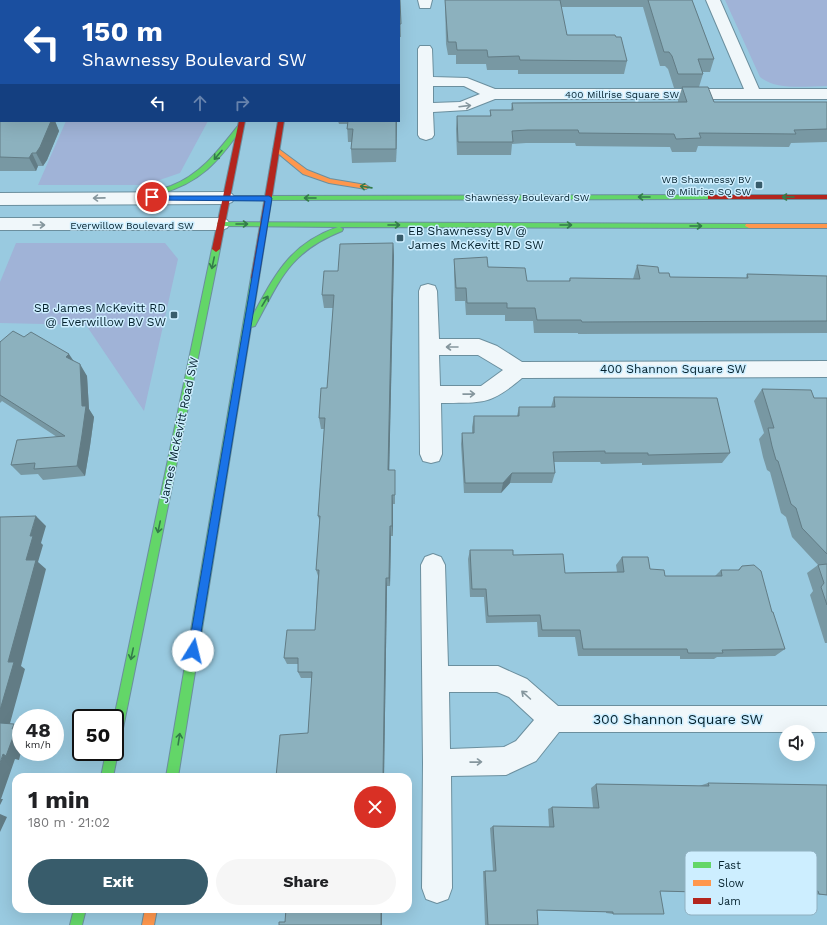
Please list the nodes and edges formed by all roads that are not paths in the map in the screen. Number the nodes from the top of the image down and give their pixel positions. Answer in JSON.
{"nodes":[{"id":1,"x":713,"y":0,"type":"edge"},
{"id":2,"x":425,"y":50,"type":"dead end"},
{"id":3,"x":426,"y":81,"type":"junction"},
{"id":4,"x":492,"y":94,"type":"junction"},
{"id":5,"x":753,"y":94,"type":"junction"},
{"id":6,"x":827,"y":94,"type":"edge"},
{"id":7,"x":426,"y":108,"type":"junction"},
{"id":8,"x":281,"y":122,"type":"edge"},
{"id":9,"x":242,"y":123,"type":"edge"},
{"id":10,"x":426,"y":135,"type":"dead end"},
{"id":11,"x":276,"y":149,"type":"junction"},
{"id":12,"x":138,"y":197,"type":"junction"},
{"id":13,"x":433,"y":197,"type":"junction"},
{"id":14,"x":827,"y":197,"type":"edge"},
{"id":15,"x":0,"y":198,"type":"edge"},
{"id":16,"x":226,"y":198,"type":"junction"},
{"id":17,"x":269,"y":198,"type":"junction"},
{"id":18,"x":0,"y":224,"type":"edge"},
{"id":19,"x":221,"y":224,"type":"junction"},
{"id":20,"x":263,"y":224,"type":"junction"},
{"id":21,"x":355,"y":225,"type":"junction"},
{"id":22,"x":756,"y":226,"type":"junction"},
{"id":23,"x":827,"y":226,"type":"edge"},
{"id":24,"x":827,"y":235,"type":"edge"},
{"id":25,"x":428,"y":292,"type":"dead end"},
{"id":26,"x":246,"y":335,"type":"junction"},
{"id":27,"x":429,"y":347,"type":"junction"},
{"id":28,"x":827,"y":369,"type":"edge"},
{"id":29,"x":518,"y":370,"type":"junction"},
{"id":30,"x":430,"y":395,"type":"junction"},
{"id":31,"x":431,"y":454,"type":"dead end"},
{"id":32,"x":433,"y":564,"type":"dead end"},
{"id":33,"x":435,"y":679,"type":"junction"},
{"id":34,"x":121,"y":709,"type":"edge"},
{"id":35,"x":553,"y":719,"type":"junction"},
{"id":36,"x":827,"y":719,"type":"edge"},
{"id":37,"x":110,"y":761,"type":"edge"},
{"id":38,"x":437,"y":763,"type":"junction"},
{"id":39,"x":108,"y":773,"type":"edge"},
{"id":40,"x":173,"y":773,"type":"edge"},
{"id":41,"x":437,"y":888,"type":"dead end"},
{"id":42,"x":79,"y":913,"type":"edge"},
{"id":43,"x":150,"y":913,"type":"edge"},
{"id":44,"x":76,"y":925,"type":"edge"},
{"id":45,"x":148,"y":925,"type":"edge"}],
"edges":[{"from":1,"to":5,"type":"street"},
{"from":2,"to":3,"type":"street"},
{"from":3,"to":4,"type":"street","name":"400 Millrise Square SW"},
{"from":3,"to":7,"type":"street"},
{"from":4,"to":5,"type":"street","name":"400 Millrise Square SW"},
{"from":7,"to":4,"type":"street","one_way":true},
{"from":5,"to":6,"type":"street","name":"400 Millrise Square SW"},
{"from":7,"to":10,"type":"street"},
{"from":8,"to":11,"type":"main road"},
{"from":9,"to":12,"type":"main road","one_way":true},
{"from":9,"to":16,"type":"main road","name":"James McKevitt Road SW"},
{"from":13,"to":11,"type":"main road","one_way":true},
{"from":11,"to":17,"type":"main road"},
{"from":12,"to":15,"type":"street","one_way":true},
{"from":12,"to":16,"type":"street"},
{"from":14,"to":13,"type":"main road","name":"Shawnessy Boulevard SW","one_way":true},
{"from":13,"to":17,"type":"main road","name":"Shawnessy Boulevard SW","one_way":true},
{"from":16,"to":17,"type":"main road","name":"Shawnessy Boulevard SW"},
{"from":16,"to":19,"type":"main road","name":"James McKevitt Road SW"},
{"from":17,"to":20,"type":"main road"},
{"from":18,"to":19,"type":"street","name":"Everwillow Boulevard SW","one_way":true},
{"from":19,"to":20,"type":"main road","name":"Everwillow Boulevard SW","one_way":true},
{"from":19,"to":34,"type":"main road","name":"James McKevitt Road SW","one_way":true},
{"from":20,"to":21,"type":"main road"},
{"from":20,"to":26,"type":"main road"},
{"from":21,"to":22,"type":"main road","one_way":true},
{"from":26,"to":21,"type":"main road","one_way":true},
{"from":22,"to":23,"type":"main road"},
{"from":22,"to":24,"type":"main road"},
{"from":25,"to":27,"type":"street"},
{"from":40,"to":26,"type":"main road","one_way":true},
{"from":29,"to":27,"type":"street","one_way":true},
{"from":27,"to":30,"type":"street"},
{"from":28,"to":29,"type":"street","name":"400 Shannon Square SW"},
{"from":30,"to":29,"type":"street","one_way":true},
{"from":30,"to":31,"type":"street"},
{"from":32,"to":33,"type":"street"},
{"from":35,"to":33,"type":"street","one_way":true},
{"from":33,"to":38,"type":"street"},
{"from":35,"to":36,"type":"street","name":"300 Shannon Square SW"},
{"from":38,"to":35,"type":"street","one_way":true},
{"from":37,"to":39,"type":"main road"},
{"from":38,"to":41,"type":"street"},
{"from":42,"to":44,"type":"main road"},
{"from":43,"to":45,"type":"main road"}]}
